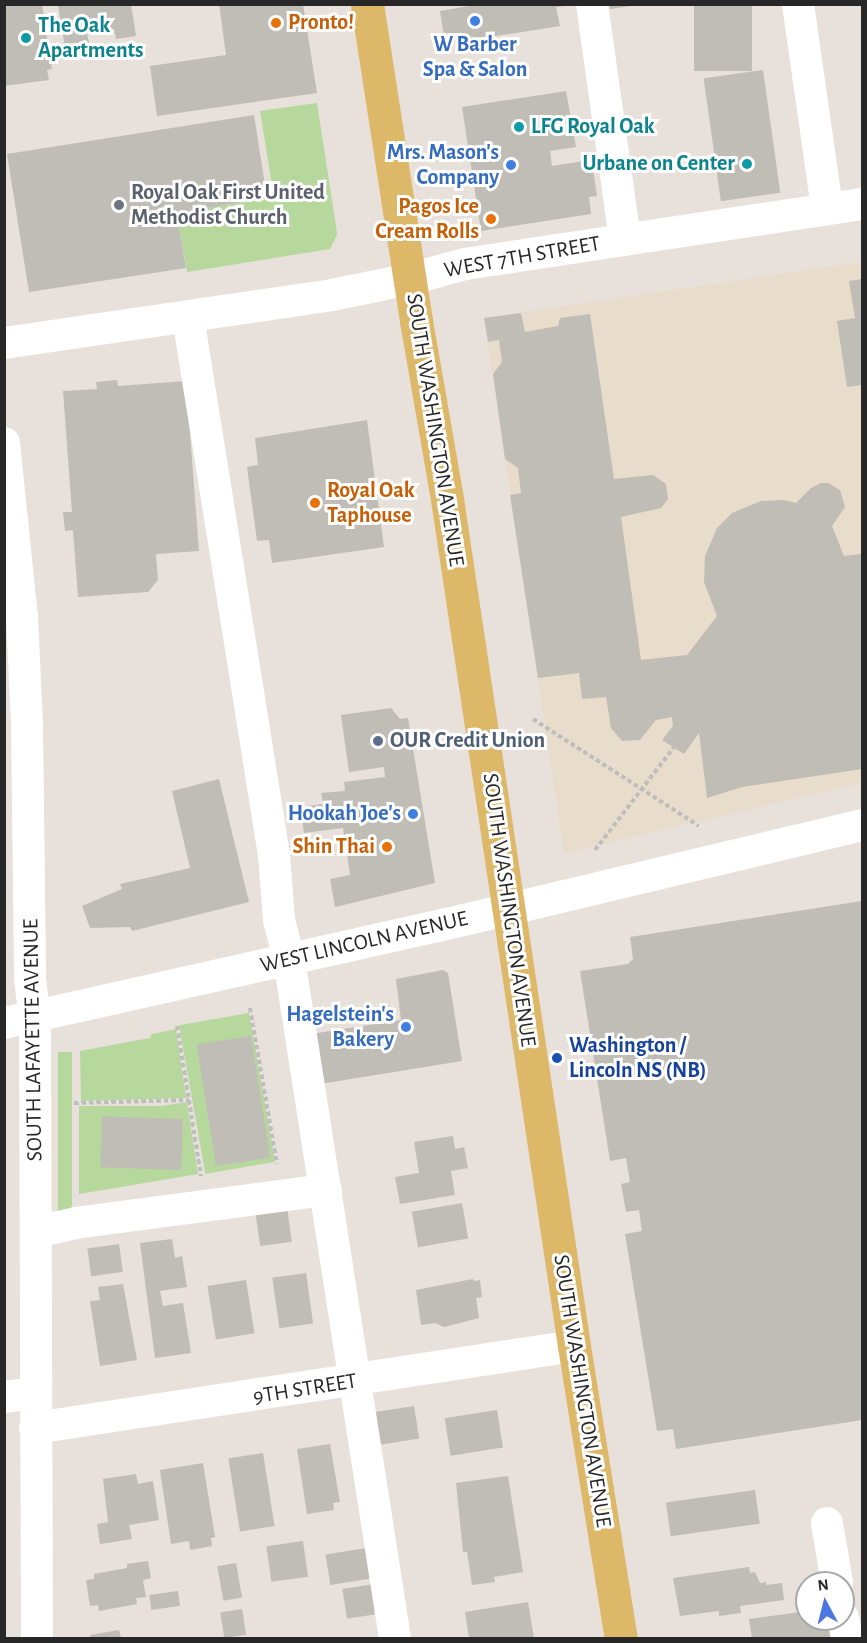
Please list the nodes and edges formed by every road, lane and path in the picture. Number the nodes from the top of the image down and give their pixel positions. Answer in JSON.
{"nodes":[{"id":1,"x":367,"y":4,"type":"edge"},
{"id":2,"x":592,"y":4,"type":"edge"},
{"id":3,"x":798,"y":4,"type":"edge"},
{"id":4,"x":862,"y":204,"type":"edge"},
{"id":5,"x":827,"y":209,"type":"junction"},
{"id":6,"x":625,"y":240,"type":"junction"},
{"id":7,"x":410,"y":279,"type":"junction"},
{"id":8,"x":188,"y":317,"type":"junction"},
{"id":9,"x":4,"y":343,"type":"edge"},
{"id":10,"x":4,"y":443,"type":"edge"},
{"id":11,"x":12,"y":577,"type":"edge"},
{"id":12,"x":533,"y":719,"type":"dead end"},
{"id":13,"x":674,"y":747,"type":"dead end"},
{"id":14,"x":641,"y":787,"type":"junction"},
{"id":15,"x":862,"y":825,"type":"edge"},
{"id":16,"x":699,"y":826,"type":"dead end"},
{"id":17,"x":594,"y":850,"type":"dead end"},
{"id":18,"x":509,"y":909,"type":"junction"},
{"id":19,"x":290,"y":959,"type":"junction"},
{"id":20,"x":250,"y":1008,"type":"dead end"},
{"id":21,"x":35,"y":1017,"type":"junction"},
{"id":22,"x":4,"y":1023,"type":"edge"},
{"id":23,"x":177,"y":1026,"type":"dead end"},
{"id":24,"x":189,"y":1100,"type":"junction"},
{"id":25,"x":74,"y":1103,"type":"dead end"},
{"id":26,"x":268,"y":1166,"type":"dead end"},
{"id":27,"x":213,"y":1175,"type":"dead end"},
{"id":28,"x":202,"y":1177,"type":"junction"},
{"id":29,"x":190,"y":1179,"type":"dead end"},
{"id":30,"x":326,"y":1190,"type":"junction"},
{"id":31,"x":37,"y":1232,"type":"junction"},
{"id":32,"x":574,"y":1346,"type":"junction"},
{"id":33,"x":355,"y":1381,"type":"junction"},
{"id":34,"x":35,"y":1393,"type":"junction"},
{"id":35,"x":4,"y":1397,"type":"edge"},
{"id":36,"x":35,"y":1428,"type":"junction"},
{"id":37,"x":827,"y":1523,"type":"dead end"},
{"id":38,"x":835,"y":1571,"type":"edge"},
{"id":39,"x":37,"y":1638,"type":"edge"},
{"id":40,"x":395,"y":1638,"type":"edge"},
{"id":41,"x":621,"y":1638,"type":"edge"}],
"edges":[{"from":1,"to":7,"type":"main road","name":"SOUTH WASHINGTON AVENUE"},
{"from":2,"to":6,"type":"street"},
{"from":3,"to":5,"type":"street"},
{"from":4,"to":5,"type":"street","name":"WEST 7TH STREET"},
{"from":5,"to":6,"type":"street","name":"WEST 7TH STREET"},
{"from":6,"to":7,"type":"street","name":"WEST 7TH STREET"},
{"from":7,"to":8,"type":"street","name":"WEST 7TH STREET"},
{"from":7,"to":18,"type":"main road","name":"SOUTH WASHINGTON AVENUE"},
{"from":8,"to":9,"type":"street","name":"WEST 7TH STREET"},
{"from":8,"to":19,"type":"street"},
{"from":10,"to":11,"type":"street","name":"SOUTH LAFAYETTE AVENUE"},
{"from":11,"to":21,"type":"street","name":"SOUTH LAFAYETTE AVENUE"},
{"from":12,"to":14,"type":"path"},
{"from":13,"to":14,"type":"path"},
{"from":14,"to":16,"type":"path"},
{"from":14,"to":17,"type":"path"},
{"from":15,"to":18,"type":"street","name":"WEST LINCOLN AVENUE"},
{"from":18,"to":19,"type":"street","name":"WEST LINCOLN AVENUE"},
{"from":18,"to":32,"type":"main road","name":"SOUTH WASHINGTON AVENUE"},
{"from":19,"to":21,"type":"street","name":"WEST LINCOLN AVENUE"},
{"from":19,"to":30,"type":"street"},
{"from":20,"to":26,"type":"path"},
{"from":21,"to":22,"type":"street","name":"WEST LINCOLN AVENUE"},
{"from":21,"to":31,"type":"street","name":"SOUTH LAFAYETTE AVENUE"},
{"from":23,"to":24,"type":"path"},
{"from":24,"to":25,"type":"path"},
{"from":24,"to":28,"type":"path"},
{"from":27,"to":28,"type":"path"},
{"from":28,"to":29,"type":"path"},
{"from":30,"to":31,"type":"street"},
{"from":30,"to":33,"type":"street"},
{"from":31,"to":34,"type":"street","name":"SOUTH LAFAYETTE AVENUE"},
{"from":32,"to":33,"type":"street","name":"9TH STREET"},
{"from":32,"to":41,"type":"main road","name":"SOUTH WASHINGTON AVENUE"},
{"from":33,"to":36,"type":"street","name":"9TH STREET"},
{"from":33,"to":40,"type":"street"},
{"from":34,"to":35,"type":"street"},
{"from":34,"to":36,"type":"street","name":"SOUTH LAFAYETTE AVENUE"},
{"from":36,"to":39,"type":"street","name":"SOUTH LAFAYETTE AVENUE"},
{"from":37,"to":38,"type":"street"}]}
